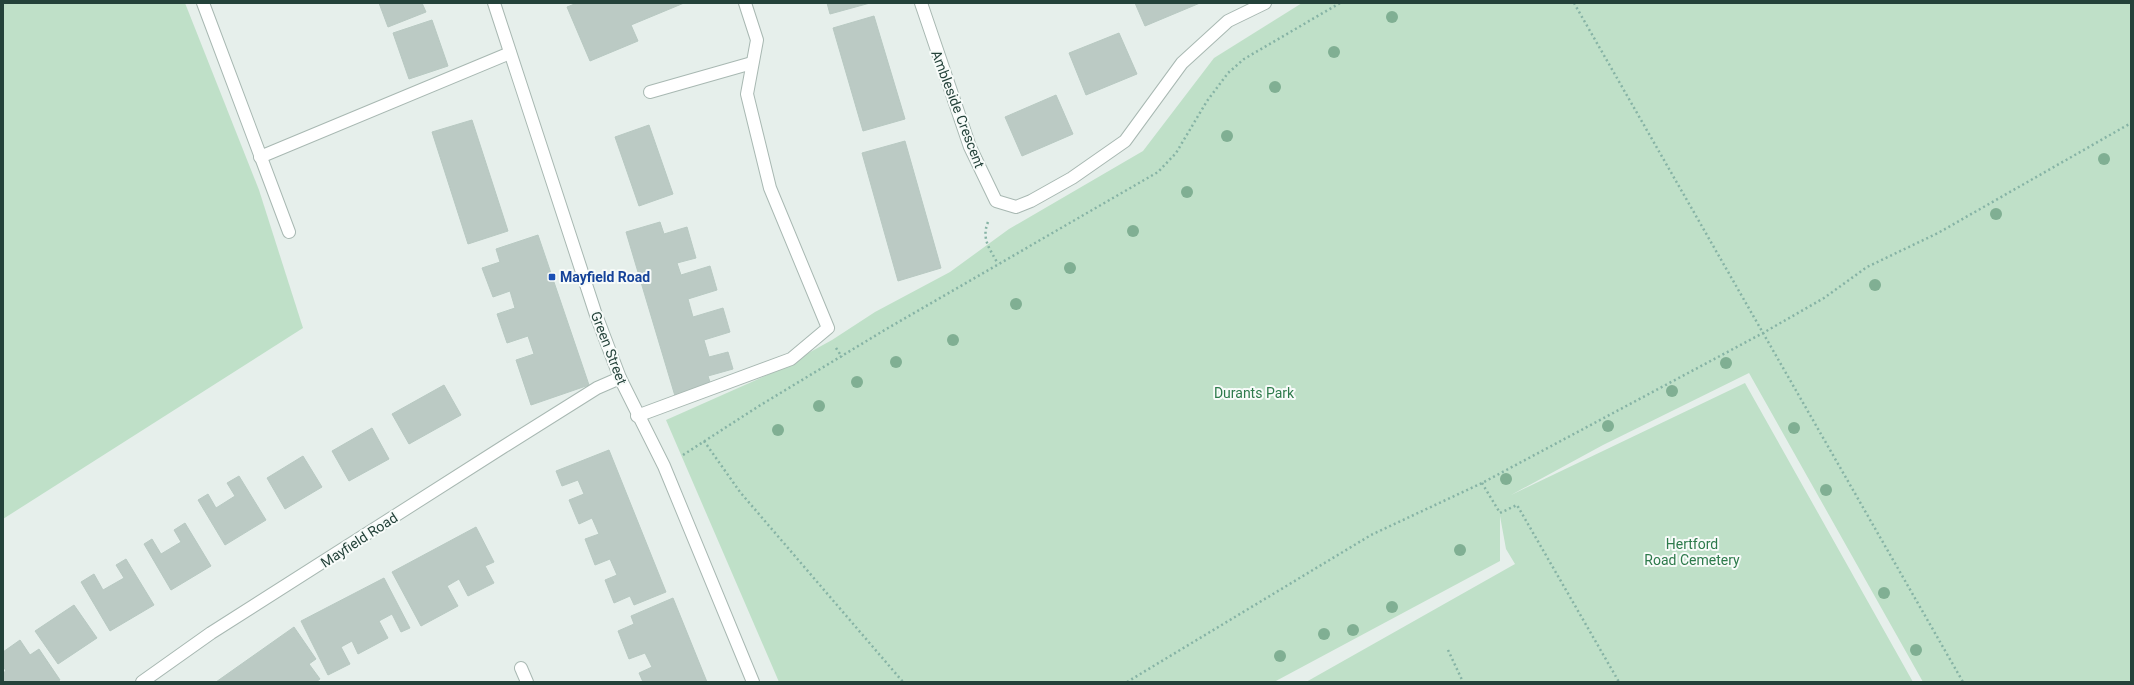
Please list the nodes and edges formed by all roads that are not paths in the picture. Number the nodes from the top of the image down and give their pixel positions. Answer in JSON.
{"nodes":[{"id":1,"x":203,"y":3,"type":"edge"},
{"id":2,"x":494,"y":3,"type":"edge"},
{"id":3,"x":745,"y":3,"type":"edge"},
{"id":4,"x":921,"y":3,"type":"edge"},
{"id":5,"x":1265,"y":3,"type":"edge"},
{"id":6,"x":510,"y":52,"type":"junction"},
{"id":7,"x":752,"y":63,"type":"junction"},
{"id":8,"x":650,"y":92,"type":"dead end"},
{"id":9,"x":260,"y":157,"type":"junction"},
{"id":10,"x":289,"y":232,"type":"dead end"},
{"id":11,"x":620,"y":378,"type":"junction"},
{"id":12,"x":637,"y":416,"type":"junction"},
{"id":13,"x":521,"y":668,"type":"dead end"},
{"id":14,"x":142,"y":682,"type":"edge"},
{"id":15,"x":527,"y":682,"type":"edge"},
{"id":16,"x":753,"y":682,"type":"edge"}],
"edges":[{"from":1,"to":9,"type":"street"},
{"from":2,"to":6,"type":"street","name":"Green Street"},
{"from":3,"to":7,"type":"street"},
{"from":4,"to":5,"type":"street","name":"Ambleside Crescent"},
{"from":6,"to":9,"type":"street"},
{"from":6,"to":11,"type":"street","name":"Green Street"},
{"from":7,"to":8,"type":"street"},
{"from":7,"to":12,"type":"street"},
{"from":9,"to":10,"type":"street"},
{"from":11,"to":12,"type":"street","name":"Green Street"},
{"from":11,"to":14,"type":"street","name":"Mayfield Road"},
{"from":12,"to":16,"type":"street","name":"Green Street"},
{"from":13,"to":15,"type":"street"}]}
